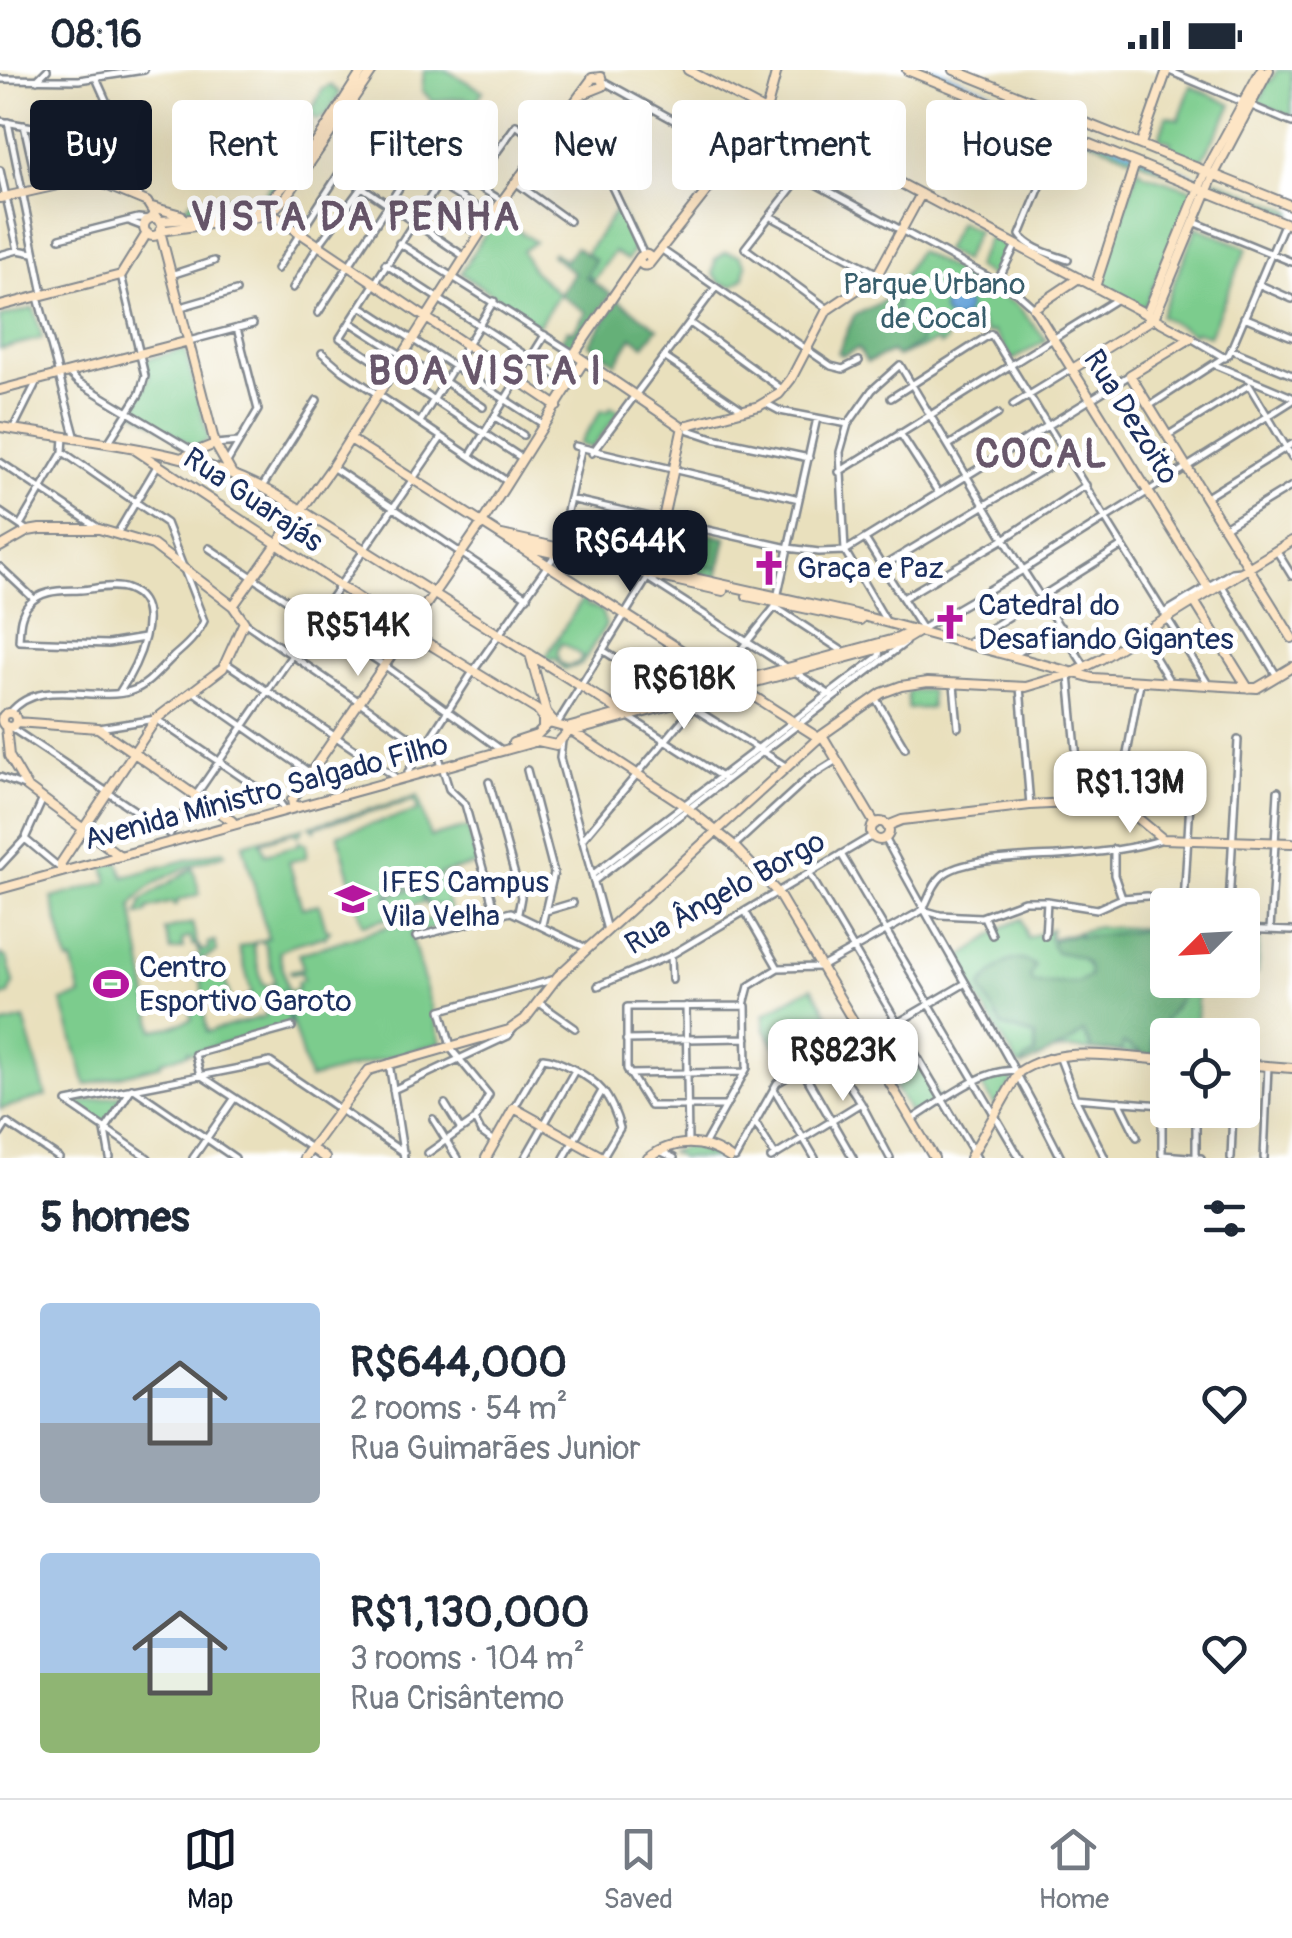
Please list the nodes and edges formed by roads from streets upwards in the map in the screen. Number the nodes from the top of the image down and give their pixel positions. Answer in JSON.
{"nodes":[{"id":1,"x":46,"y":70,"type":"edge"},
{"id":2,"x":144,"y":70,"type":"edge"},
{"id":3,"x":363,"y":70,"type":"edge"},
{"id":4,"x":372,"y":70,"type":"edge"},
{"id":5,"x":688,"y":70,"type":"edge"},
{"id":6,"x":777,"y":70,"type":"edge"},
{"id":7,"x":907,"y":70,"type":"edge"},
{"id":8,"x":954,"y":70,"type":"edge"},
{"id":9,"x":1167,"y":70,"type":"edge"},
{"id":10,"x":1261,"y":70,"type":"edge"},
{"id":11,"x":1270,"y":70,"type":"edge"},
{"id":12,"x":0,"y":78,"type":"edge"},
{"id":13,"x":96,"y":78,"type":"junction"},
{"id":14,"x":598,"y":79,"type":"edge"},
{"id":15,"x":38,"y":80,"type":"junction"},
{"id":16,"x":106,"y":100,"type":"edge"},
{"id":17,"x":352,"y":100,"type":"edge"},
{"id":18,"x":576,"y":100,"type":"edge"},
{"id":19,"x":746,"y":100,"type":"edge"},
{"id":20,"x":769,"y":100,"type":"edge"},
{"id":21,"x":1247,"y":104,"type":"junction"},
{"id":22,"x":4,"y":122,"type":"edge"},
{"id":23,"x":672,"y":122,"type":"edge"},
{"id":24,"x":1292,"y":123,"type":"edge"},
{"id":25,"x":24,"y":125,"type":"junction"},
{"id":26,"x":30,"y":126,"type":"edge"},
{"id":27,"x":518,"y":126,"type":"edge"},
{"id":28,"x":333,"y":128,"type":"edge"},
{"id":29,"x":1141,"y":144,"type":"junction"},
{"id":30,"x":498,"y":150,"type":"edge"},
{"id":31,"x":30,"y":153,"type":"edge"},
{"id":32,"x":1135,"y":162,"type":"junction"},
{"id":33,"x":0,"y":170,"type":"edge"},
{"id":34,"x":518,"y":178,"type":"edge"},
{"id":35,"x":333,"y":182,"type":"edge"},
{"id":36,"x":515,"y":182,"type":"junction"},
{"id":37,"x":1206,"y":182,"type":"junction"},
{"id":38,"x":906,"y":186,"type":"edge"},
{"id":39,"x":38,"y":190,"type":"edge"},
{"id":40,"x":119,"y":190,"type":"edge"},
{"id":41,"x":138,"y":190,"type":"edge"},
{"id":42,"x":358,"y":190,"type":"edge"},
{"id":43,"x":365,"y":190,"type":"edge"},
{"id":44,"x":397,"y":190,"type":"edge"},
{"id":45,"x":433,"y":190,"type":"edge"},
{"id":46,"x":448,"y":190,"type":"edge"},
{"id":47,"x":484,"y":190,"type":"edge"},
{"id":48,"x":613,"y":190,"type":"edge"},
{"id":49,"x":703,"y":190,"type":"edge"},
{"id":50,"x":790,"y":190,"type":"edge"},
{"id":51,"x":826,"y":190,"type":"edge"},
{"id":52,"x":1038,"y":190,"type":"edge"},
{"id":53,"x":24,"y":193,"type":"junction"},
{"id":54,"x":921,"y":194,"type":"junction"},
{"id":55,"x":3,"y":198,"type":"edge"},
{"id":56,"x":140,"y":199,"type":"junction"},
{"id":57,"x":425,"y":201,"type":"junction"},
{"id":58,"x":502,"y":201,"type":"junction"},
{"id":59,"x":281,"y":202,"type":"junction"},
{"id":60,"x":388,"y":204,"type":"junction"},
{"id":61,"x":152,"y":206,"type":"junction"},
{"id":62,"x":1292,"y":206,"type":"edge"},
{"id":63,"x":246,"y":210,"type":"junction"},
{"id":64,"x":268,"y":214,"type":"junction"},
{"id":65,"x":491,"y":216,"type":"junction"},
{"id":66,"x":770,"y":216,"type":"junction"},
{"id":67,"x":196,"y":217,"type":"junction"},
{"id":68,"x":254,"y":218,"type":"junction"},
{"id":69,"x":280,"y":220,"type":"junction"},
{"id":70,"x":412,"y":222,"type":"junction"},
{"id":71,"x":569,"y":222,"type":"dead end"},
{"id":72,"x":1194,"y":222,"type":"junction"},
{"id":73,"x":1288,"y":224,"type":"edge"},
{"id":74,"x":155,"y":227,"type":"junction"},
{"id":75,"x":902,"y":230,"type":"junction"},
{"id":76,"x":299,"y":233,"type":"junction"},
{"id":77,"x":480,"y":235,"type":"junction"},
{"id":78,"x":60,"y":238,"type":"dead end"},
{"id":79,"x":399,"y":243,"type":"junction"},
{"id":80,"x":1016,"y":245,"type":"junction"},
{"id":81,"x":318,"y":246,"type":"junction"},
{"id":82,"x":18,"y":250,"type":"junction"},
{"id":83,"x":661,"y":251,"type":"junction"},
{"id":84,"x":1270,"y":253,"type":"junction"},
{"id":85,"x":33,"y":254,"type":"junction"},
{"id":86,"x":0,"y":255,"type":"edge"},
{"id":87,"x":466,"y":257,"type":"junction"},
{"id":88,"x":645,"y":260,"type":"junction"},
{"id":89,"x":1068,"y":260,"type":"dead end"},
{"id":90,"x":214,"y":261,"type":"dead end"},
{"id":91,"x":1292,"y":262,"type":"edge"},
{"id":92,"x":386,"y":264,"type":"junction"},
{"id":93,"x":347,"y":266,"type":"junction"},
{"id":94,"x":277,"y":269,"type":"dead end"},
{"id":95,"x":171,"y":274,"type":"junction"},
{"id":96,"x":878,"y":274,"type":"junction"},
{"id":97,"x":120,"y":275,"type":"junction"},
{"id":98,"x":454,"y":276,"type":"junction"},
{"id":99,"x":1079,"y":278,"type":"junction"},
{"id":100,"x":997,"y":282,"type":"junction"},
{"id":101,"x":375,"y":284,"type":"junction"},
{"id":102,"x":1258,"y":284,"type":"junction"},
{"id":103,"x":716,"y":286,"type":"junction"},
{"id":104,"x":1095,"y":287,"type":"junction"},
{"id":105,"x":293,"y":288,"type":"dead end"},
{"id":106,"x":236,"y":291,"type":"dead end"},
{"id":107,"x":41,"y":296,"type":"junction"},
{"id":108,"x":441,"y":298,"type":"junction"},
{"id":109,"x":1118,"y":299,"type":"junction"},
{"id":110,"x":1292,"y":299,"type":"edge"},
{"id":111,"x":494,"y":301,"type":"junction"},
{"id":112,"x":0,"y":306,"type":"edge"},
{"id":113,"x":361,"y":306,"type":"junction"},
{"id":114,"x":180,"y":308,"type":"junction"},
{"id":115,"x":828,"y":308,"type":"junction"},
{"id":116,"x":1034,"y":308,"type":"junction"},
{"id":117,"x":318,"y":314,"type":"dead end"},
{"id":118,"x":1150,"y":316,"type":"junction"},
{"id":119,"x":1244,"y":317,"type":"junction"},
{"id":120,"x":428,"y":319,"type":"junction"},
{"id":121,"x":350,"y":322,"type":"junction"},
{"id":122,"x":480,"y":323,"type":"junction"},
{"id":123,"x":690,"y":323,"type":"junction"},
{"id":124,"x":253,"y":324,"type":"dead end"},
{"id":125,"x":237,"y":328,"type":"junction"},
{"id":126,"x":545,"y":335,"type":"junction"},
{"id":127,"x":1054,"y":337,"type":"junction"},
{"id":128,"x":1292,"y":337,"type":"edge"},
{"id":129,"x":1191,"y":338,"type":"junction"},
{"id":130,"x":415,"y":340,"type":"junction"},
{"id":131,"x":189,"y":342,"type":"junction"},
{"id":132,"x":467,"y":345,"type":"junction"},
{"id":133,"x":1232,"y":350,"type":"junction"},
{"id":134,"x":806,"y":351,"type":"junction"},
{"id":135,"x":140,"y":353,"type":"junction"},
{"id":136,"x":322,"y":353,"type":"dead end"},
{"id":137,"x":574,"y":354,"type":"junction"},
{"id":138,"x":404,"y":357,"type":"junction"},
{"id":139,"x":531,"y":357,"type":"junction"},
{"id":140,"x":664,"y":357,"type":"junction"},
{"id":141,"x":1225,"y":358,"type":"junction"},
{"id":142,"x":584,"y":361,"type":"junction"},
{"id":143,"x":859,"y":361,"type":"dead end"},
{"id":144,"x":1012,"y":363,"type":"junction"},
{"id":145,"x":455,"y":364,"type":"junction"},
{"id":146,"x":1215,"y":365,"type":"junction"},
{"id":147,"x":1074,"y":368,"type":"junction"},
{"id":148,"x":64,"y":373,"type":"junction"},
{"id":149,"x":393,"y":373,"type":"junction"},
{"id":150,"x":431,"y":374,"type":"dead end"},
{"id":151,"x":1292,"y":374,"type":"edge"},
{"id":152,"x":1130,"y":376,"type":"junction"},
{"id":153,"x":518,"y":378,"type":"junction"},
{"id":154,"x":38,"y":380,"type":"junction"},
{"id":155,"x":444,"y":381,"type":"junction"},
{"id":156,"x":1250,"y":383,"type":"junction"},
{"id":157,"x":571,"y":384,"type":"junction"},
{"id":158,"x":912,"y":384,"type":"junction"},
{"id":159,"x":0,"y":390,"type":"edge"},
{"id":160,"x":783,"y":390,"type":"junction"},
{"id":161,"x":379,"y":396,"type":"junction"},
{"id":162,"x":635,"y":396,"type":"junction"},
{"id":163,"x":1028,"y":396,"type":"junction"},
{"id":164,"x":506,"y":398,"type":"junction"},
{"id":165,"x":891,"y":398,"type":"dead end"},
{"id":166,"x":1092,"y":398,"type":"junction"},
{"id":167,"x":1292,"y":399,"type":"edge"},
{"id":168,"x":317,"y":400,"type":"dead end"},
{"id":169,"x":434,"y":400,"type":"junction"},
{"id":170,"x":765,"y":404,"type":"junction"},
{"id":171,"x":1013,"y":405,"type":"dead end"},
{"id":172,"x":483,"y":406,"type":"dead end"},
{"id":173,"x":557,"y":406,"type":"junction"},
{"id":174,"x":1149,"y":406,"type":"junction"},
{"id":175,"x":743,"y":410,"type":"junction"},
{"id":176,"x":127,"y":412,"type":"junction"},
{"id":177,"x":931,"y":414,"type":"junction"},
{"id":178,"x":998,"y":414,"type":"dead end"},
{"id":179,"x":495,"y":416,"type":"junction"},
{"id":180,"x":1268,"y":417,"type":"junction"},
{"id":181,"x":816,"y":418,"type":"junction"},
{"id":182,"x":420,"y":423,"type":"junction"},
{"id":183,"x":848,"y":424,"type":"junction"},
{"id":184,"x":545,"y":425,"type":"junction"},
{"id":185,"x":1048,"y":425,"type":"junction"},
{"id":186,"x":0,"y":427,"type":"edge"},
{"id":187,"x":685,"y":428,"type":"junction"},
{"id":188,"x":13,"y":429,"type":"junction"},
{"id":189,"x":484,"y":433,"type":"junction"},
{"id":190,"x":900,"y":434,"type":"junction"},
{"id":191,"x":523,"y":435,"type":"dead end"},
{"id":192,"x":1168,"y":436,"type":"junction"},
{"id":193,"x":64,"y":437,"type":"junction"},
{"id":194,"x":441,"y":438,"type":"junction"},
{"id":195,"x":76,"y":439,"type":"junction"},
{"id":196,"x":350,"y":439,"type":"junction"},
{"id":197,"x":239,"y":442,"type":"junction"},
{"id":198,"x":108,"y":443,"type":"junction"},
{"id":199,"x":949,"y":444,"type":"junction"},
{"id":200,"x":130,"y":446,"type":"junction"},
{"id":201,"x":1289,"y":446,"type":"edge"},
{"id":202,"x":217,"y":448,"type":"junction"},
{"id":203,"x":63,"y":452,"type":"junction"},
{"id":204,"x":164,"y":453,"type":"junction"},
{"id":205,"x":195,"y":453,"type":"junction"},
{"id":206,"x":592,"y":453,"type":"junction"},
{"id":207,"x":470,"y":456,"type":"junction"},
{"id":208,"x":1067,"y":456,"type":"junction"},
{"id":209,"x":1292,"y":457,"type":"edge"},
{"id":210,"x":183,"y":458,"type":"junction"},
{"id":211,"x":523,"y":458,"type":"junction"},
{"id":212,"x":809,"y":458,"type":"junction"},
{"id":213,"x":0,"y":462,"type":"edge"},
{"id":214,"x":158,"y":464,"type":"junction"},
{"id":215,"x":1186,"y":466,"type":"junction"},
{"id":216,"x":332,"y":467,"type":"junction"},
{"id":217,"x":228,"y":468,"type":"junction"},
{"id":218,"x":673,"y":470,"type":"junction"},
{"id":219,"x":839,"y":472,"type":"junction"},
{"id":220,"x":966,"y":474,"type":"junction"},
{"id":221,"x":414,"y":478,"type":"junction"},
{"id":222,"x":508,"y":482,"type":"junction"},
{"id":223,"x":1086,"y":486,"type":"junction"},
{"id":224,"x":1292,"y":486,"type":"edge"},
{"id":225,"x":262,"y":487,"type":"junction"},
{"id":226,"x":1149,"y":489,"type":"junction"},
{"id":227,"x":42,"y":490,"type":"junction"},
{"id":228,"x":938,"y":492,"type":"junction"},
{"id":229,"x":1205,"y":498,"type":"junction"},
{"id":230,"x":570,"y":499,"type":"junction"},
{"id":231,"x":799,"y":500,"type":"junction"},
{"id":232,"x":137,"y":504,"type":"junction"},
{"id":233,"x":985,"y":505,"type":"junction"},
{"id":234,"x":392,"y":508,"type":"junction"},
{"id":235,"x":300,"y":511,"type":"junction"},
{"id":236,"x":0,"y":512,"type":"edge"},
{"id":237,"x":1105,"y":516,"type":"junction"},
{"id":238,"x":663,"y":519,"type":"junction"},
{"id":239,"x":482,"y":523,"type":"junction"},
{"id":240,"x":24,"y":528,"type":"junction"},
{"id":241,"x":1223,"y":528,"type":"junction"},
{"id":242,"x":99,"y":529,"type":"junction"},
{"id":243,"x":118,"y":532,"type":"junction"},
{"id":244,"x":502,"y":535,"type":"junction"},
{"id":245,"x":865,"y":539,"type":"junction"},
{"id":246,"x":1004,"y":539,"type":"junction"},
{"id":247,"x":1292,"y":539,"type":"edge"},
{"id":248,"x":278,"y":544,"type":"junction"},
{"id":249,"x":1122,"y":546,"type":"junction"},
{"id":250,"x":0,"y":547,"type":"edge"},
{"id":251,"x":208,"y":548,"type":"dead end"},
{"id":252,"x":788,"y":548,"type":"junction"},
{"id":253,"x":558,"y":549,"type":"junction"},
{"id":254,"x":1276,"y":550,"type":"junction"},
{"id":255,"x":845,"y":551,"type":"junction"},
{"id":256,"x":364,"y":552,"type":"junction"},
{"id":257,"x":461,"y":553,"type":"junction"},
{"id":258,"x":537,"y":553,"type":"junction"},
{"id":259,"x":0,"y":566,"type":"edge"},
{"id":260,"x":549,"y":566,"type":"junction"},
{"id":261,"x":883,"y":566,"type":"junction"},
{"id":262,"x":184,"y":568,"type":"junction"},
{"id":263,"x":1248,"y":568,"type":"junction"},
{"id":264,"x":1023,"y":570,"type":"junction"},
{"id":265,"x":651,"y":573,"type":"junction"},
{"id":266,"x":1292,"y":576,"type":"edge"},
{"id":267,"x":254,"y":577,"type":"junction"},
{"id":268,"x":1222,"y":584,"type":"junction"},
{"id":269,"x":340,"y":585,"type":"junction"},
{"id":270,"x":1209,"y":589,"type":"junction"},
{"id":271,"x":433,"y":594,"type":"junction"},
{"id":272,"x":527,"y":596,"type":"junction"},
{"id":273,"x":1042,"y":597,"type":"junction"},
{"id":274,"x":903,"y":598,"type":"junction"},
{"id":275,"x":34,"y":599,"type":"junction"},
{"id":276,"x":1194,"y":601,"type":"junction"},
{"id":277,"x":777,"y":602,"type":"junction"},
{"id":278,"x":233,"y":606,"type":"junction"},
{"id":279,"x":626,"y":615,"type":"junction"},
{"id":280,"x":1166,"y":615,"type":"junction"},
{"id":281,"x":317,"y":620,"type":"junction"},
{"id":282,"x":244,"y":622,"type":"junction"},
{"id":283,"x":887,"y":624,"type":"junction"},
{"id":284,"x":1062,"y":627,"type":"junction"},
{"id":285,"x":408,"y":630,"type":"junction"},
{"id":286,"x":916,"y":632,"type":"junction"},
{"id":287,"x":1140,"y":634,"type":"junction"},
{"id":288,"x":500,"y":636,"type":"junction"},
{"id":289,"x":144,"y":638,"type":"junction"},
{"id":290,"x":1292,"y":638,"type":"edge"},
{"id":291,"x":748,"y":642,"type":"junction"},
{"id":292,"x":964,"y":644,"type":"junction"},
{"id":293,"x":880,"y":648,"type":"junction"},
{"id":294,"x":604,"y":650,"type":"junction"},
{"id":295,"x":844,"y":652,"type":"junction"},
{"id":296,"x":530,"y":654,"type":"junction"},
{"id":297,"x":293,"y":657,"type":"junction"},
{"id":298,"x":1010,"y":657,"type":"junction"},
{"id":299,"x":226,"y":663,"type":"junction"},
{"id":300,"x":384,"y":665,"type":"junction"},
{"id":301,"x":1292,"y":667,"type":"edge"},
{"id":302,"x":1086,"y":668,"type":"junction"},
{"id":303,"x":474,"y":670,"type":"junction"},
{"id":304,"x":791,"y":670,"type":"junction"},
{"id":305,"x":1070,"y":674,"type":"junction"},
{"id":306,"x":720,"y":675,"type":"junction"},
{"id":307,"x":1277,"y":676,"type":"junction"},
{"id":308,"x":1140,"y":683,"type":"junction"},
{"id":309,"x":954,"y":684,"type":"junction"},
{"id":310,"x":736,"y":685,"type":"junction"},
{"id":311,"x":1172,"y":685,"type":"junction"},
{"id":312,"x":581,"y":686,"type":"junction"},
{"id":313,"x":1210,"y":686,"type":"junction"},
{"id":314,"x":1020,"y":687,"type":"junction"},
{"id":315,"x":1252,"y":688,"type":"junction"},
{"id":316,"x":194,"y":692,"type":"junction"},
{"id":317,"x":269,"y":692,"type":"junction"},
{"id":318,"x":705,"y":693,"type":"junction"},
{"id":319,"x":119,"y":694,"type":"junction"},
{"id":320,"x":832,"y":696,"type":"junction"},
{"id":321,"x":875,"y":698,"type":"junction"},
{"id":322,"x":681,"y":700,"type":"junction"},
{"id":323,"x":359,"y":701,"type":"junction"},
{"id":324,"x":539,"y":706,"type":"junction"},
{"id":325,"x":693,"y":707,"type":"junction"},
{"id":326,"x":447,"y":711,"type":"junction"},
{"id":327,"x":626,"y":715,"type":"junction"},
{"id":328,"x":8,"y":719,"type":"edge"},
{"id":329,"x":156,"y":719,"type":"junction"},
{"id":330,"x":796,"y":723,"type":"junction"},
{"id":331,"x":558,"y":725,"type":"junction"},
{"id":332,"x":245,"y":727,"type":"junction"},
{"id":333,"x":958,"y":727,"type":"dead end"},
{"id":334,"x":98,"y":728,"type":"junction"},
{"id":335,"x":542,"y":729,"type":"junction"},
{"id":336,"x":573,"y":732,"type":"junction"},
{"id":337,"x":821,"y":736,"type":"junction"},
{"id":338,"x":336,"y":737,"type":"junction"},
{"id":339,"x":563,"y":739,"type":"junction"},
{"id":340,"x":666,"y":740,"type":"junction"},
{"id":341,"x":1238,"y":740,"type":"dead end"},
{"id":342,"x":546,"y":744,"type":"junction"},
{"id":343,"x":425,"y":746,"type":"junction"},
{"id":344,"x":502,"y":748,"type":"junction"},
{"id":345,"x":905,"y":748,"type":"dead end"},
{"id":346,"x":760,"y":750,"type":"junction"},
{"id":347,"x":134,"y":755,"type":"junction"},
{"id":348,"x":560,"y":758,"type":"junction"},
{"id":349,"x":837,"y":760,"type":"junction"},
{"id":350,"x":221,"y":761,"type":"junction"},
{"id":351,"x":443,"y":765,"type":"junction"},
{"id":352,"x":787,"y":767,"type":"junction"},
{"id":353,"x":526,"y":770,"type":"dead end"},
{"id":354,"x":312,"y":774,"type":"junction"},
{"id":355,"x":408,"y":774,"type":"junction"},
{"id":356,"x":637,"y":774,"type":"junction"},
{"id":357,"x":0,"y":777,"type":"edge"},
{"id":358,"x":394,"y":778,"type":"junction"},
{"id":359,"x":724,"y":778,"type":"junction"},
{"id":360,"x":489,"y":782,"type":"dead end"},
{"id":361,"x":1191,"y":785,"type":"dead end"},
{"id":362,"x":27,"y":787,"type":"junction"},
{"id":363,"x":1278,"y":791,"type":"dead end"},
{"id":364,"x":108,"y":792,"type":"junction"},
{"id":365,"x":198,"y":796,"type":"junction"},
{"id":366,"x":43,"y":798,"type":"junction"},
{"id":367,"x":1080,"y":802,"type":"junction"},
{"id":368,"x":1118,"y":803,"type":"junction"},
{"id":369,"x":1030,"y":806,"type":"junction"},
{"id":370,"x":290,"y":807,"type":"junction"},
{"id":371,"x":685,"y":807,"type":"junction"},
{"id":372,"x":231,"y":823,"type":"junction"},
{"id":373,"x":875,"y":824,"type":"junction"},
{"id":374,"x":886,"y":826,"type":"junction"},
{"id":375,"x":85,"y":828,"type":"junction"},
{"id":376,"x":717,"y":831,"type":"junction"},
{"id":377,"x":872,"y":836,"type":"junction"},
{"id":378,"x":172,"y":837,"type":"junction"},
{"id":379,"x":885,"y":838,"type":"junction"},
{"id":380,"x":25,"y":839,"type":"junction"},
{"id":381,"x":1163,"y":839,"type":"junction"},
{"id":382,"x":1188,"y":839,"type":"junction"},
{"id":383,"x":582,"y":840,"type":"junction"},
{"id":384,"x":1232,"y":840,"type":"junction"},
{"id":385,"x":1276,"y":842,"type":"junction"},
{"id":386,"x":1292,"y":843,"type":"edge"},
{"id":387,"x":734,"y":845,"type":"junction"},
{"id":388,"x":1114,"y":849,"type":"junction"},
{"id":389,"x":118,"y":854,"type":"junction"},
{"id":390,"x":841,"y":854,"type":"junction"},
{"id":391,"x":0,"y":866,"type":"edge"},
{"id":392,"x":61,"y":870,"type":"junction"},
{"id":393,"x":809,"y":873,"type":"junction"},
{"id":394,"x":593,"y":878,"type":"junction"},
{"id":395,"x":0,"y":887,"type":"edge"},
{"id":396,"x":1185,"y":888,"type":"edge"},
{"id":397,"x":1230,"y":888,"type":"edge"},
{"id":398,"x":777,"y":892,"type":"junction"},
{"id":399,"x":1147,"y":896,"type":"dead end"},
{"id":400,"x":1122,"y":898,"type":"junction"},
{"id":401,"x":1048,"y":901,"type":"junction"},
{"id":402,"x":572,"y":903,"type":"dead end"},
{"id":403,"x":923,"y":910,"type":"junction"},
{"id":404,"x":546,"y":911,"type":"junction"},
{"id":405,"x":745,"y":911,"type":"junction"},
{"id":406,"x":518,"y":913,"type":"junction"},
{"id":407,"x":496,"y":916,"type":"junction"},
{"id":408,"x":984,"y":917,"type":"junction"},
{"id":409,"x":542,"y":925,"type":"junction"},
{"id":410,"x":607,"y":930,"type":"junction"},
{"id":411,"x":885,"y":930,"type":"junction"},
{"id":412,"x":1260,"y":930,"type":"edge"},
{"id":413,"x":1270,"y":930,"type":"junction"},
{"id":414,"x":1292,"y":931,"type":"edge"},
{"id":415,"x":992,"y":934,"type":"dead end"},
{"id":416,"x":1045,"y":936,"type":"dead end"},
{"id":417,"x":416,"y":937,"type":"dead end"},
{"id":418,"x":852,"y":947,"type":"junction"},
{"id":419,"x":587,"y":949,"type":"junction"},
{"id":420,"x":672,"y":955,"type":"junction"},
{"id":421,"x":821,"y":967,"type":"junction"},
{"id":422,"x":778,"y":968,"type":"junction"},
{"id":423,"x":556,"y":979,"type":"junction"},
{"id":424,"x":672,"y":980,"type":"dead end"},
{"id":425,"x":964,"y":984,"type":"junction"},
{"id":426,"x":598,"y":986,"type":"dead end"},
{"id":427,"x":538,"y":1002,"type":"junction"},
{"id":428,"x":745,"y":1005,"type":"junction"},
{"id":429,"x":929,"y":1005,"type":"junction"},
{"id":430,"x":686,"y":1006,"type":"junction"},
{"id":431,"x":896,"y":1023,"type":"junction"},
{"id":432,"x":292,"y":1028,"type":"dead end"},
{"id":433,"x":514,"y":1028,"type":"junction"},
{"id":434,"x":575,"y":1028,"type":"dead end"},
{"id":435,"x":747,"y":1038,"type":"junction"},
{"id":436,"x":687,"y":1039,"type":"junction"},
{"id":437,"x":626,"y":1040,"type":"junction"},
{"id":438,"x":865,"y":1042,"type":"junction"},
{"id":439,"x":450,"y":1046,"type":"junction"},
{"id":440,"x":1059,"y":1056,"type":"junction"},
{"id":441,"x":460,"y":1059,"type":"junction"},
{"id":442,"x":1150,"y":1059,"type":"edge"},
{"id":443,"x":388,"y":1063,"type":"junction"},
{"id":444,"x":1260,"y":1065,"type":"edge"},
{"id":445,"x":1268,"y":1066,"type":"junction"},
{"id":446,"x":801,"y":1068,"type":"junction"},
{"id":447,"x":1292,"y":1068,"type":"edge"},
{"id":448,"x":574,"y":1072,"type":"junction"},
{"id":449,"x":745,"y":1072,"type":"junction"},
{"id":450,"x":1018,"y":1072,"type":"junction"},
{"id":451,"x":687,"y":1073,"type":"junction"},
{"id":452,"x":629,"y":1074,"type":"junction"},
{"id":453,"x":200,"y":1075,"type":"junction"},
{"id":454,"x":975,"y":1082,"type":"junction"},
{"id":455,"x":133,"y":1088,"type":"junction"},
{"id":456,"x":774,"y":1088,"type":"junction"},
{"id":457,"x":393,"y":1090,"type":"junction"},
{"id":458,"x":602,"y":1090,"type":"junction"},
{"id":459,"x":234,"y":1098,"type":"junction"},
{"id":460,"x":1075,"y":1098,"type":"junction"},
{"id":461,"x":943,"y":1101,"type":"junction"},
{"id":462,"x":1119,"y":1101,"type":"junction"},
{"id":463,"x":861,"y":1103,"type":"junction"},
{"id":464,"x":445,"y":1104,"type":"dead end"},
{"id":465,"x":1150,"y":1104,"type":"edge"},
{"id":466,"x":688,"y":1106,"type":"junction"},
{"id":467,"x":726,"y":1106,"type":"junction"},
{"id":468,"x":514,"y":1108,"type":"junction"},
{"id":469,"x":337,"y":1110,"type":"junction"},
{"id":470,"x":994,"y":1114,"type":"junction"},
{"id":471,"x":433,"y":1119,"type":"dead end"},
{"id":472,"x":475,"y":1120,"type":"junction"},
{"id":473,"x":832,"y":1120,"type":"junction"},
{"id":474,"x":911,"y":1120,"type":"junction"},
{"id":475,"x":755,"y":1122,"type":"junction"},
{"id":476,"x":543,"y":1125,"type":"junction"},
{"id":477,"x":1161,"y":1128,"type":"edge"},
{"id":478,"x":1197,"y":1128,"type":"edge"},
{"id":479,"x":1232,"y":1128,"type":"edge"},
{"id":480,"x":106,"y":1130,"type":"junction"},
{"id":481,"x":461,"y":1130,"type":"junction"},
{"id":482,"x":0,"y":1134,"type":"edge"},
{"id":483,"x":1137,"y":1136,"type":"dead end"},
{"id":484,"x":207,"y":1138,"type":"junction"},
{"id":485,"x":804,"y":1138,"type":"junction"},
{"id":486,"x":446,"y":1140,"type":"junction"},
{"id":487,"x":495,"y":1142,"type":"junction"},
{"id":488,"x":573,"y":1142,"type":"junction"},
{"id":489,"x":688,"y":1143,"type":"junction"},
{"id":490,"x":704,"y":1145,"type":"junction"},
{"id":491,"x":311,"y":1148,"type":"junction"},
{"id":492,"x":659,"y":1150,"type":"junction"},
{"id":493,"x":428,"y":1153,"type":"dead end"},
{"id":494,"x":404,"y":1156,"type":"edge"},
{"id":495,"x":973,"y":1156,"type":"edge"},
{"id":496,"x":1159,"y":1156,"type":"edge"},
{"id":497,"x":774,"y":1157,"type":"edge"},
{"id":498,"x":1174,"y":1157,"type":"edge"},
{"id":499,"x":59,"y":1158,"type":"edge"},
{"id":500,"x":110,"y":1158,"type":"edge"},
{"id":501,"x":148,"y":1158,"type":"edge"},
{"id":502,"x":194,"y":1158,"type":"edge"},
{"id":503,"x":235,"y":1158,"type":"edge"},
{"id":504,"x":304,"y":1158,"type":"edge"},
{"id":505,"x":324,"y":1158,"type":"edge"},
{"id":506,"x":457,"y":1158,"type":"edge"},
{"id":507,"x":486,"y":1158,"type":"edge"},
{"id":508,"x":525,"y":1158,"type":"edge"},
{"id":509,"x":564,"y":1158,"type":"edge"},
{"id":510,"x":603,"y":1158,"type":"edge"},
{"id":511,"x":648,"y":1158,"type":"edge"},
{"id":512,"x":674,"y":1158,"type":"edge"},
{"id":513,"x":732,"y":1158,"type":"edge"},
{"id":514,"x":815,"y":1158,"type":"edge"},
{"id":515,"x":853,"y":1158,"type":"edge"},
{"id":516,"x":890,"y":1158,"type":"edge"},
{"id":517,"x":934,"y":1158,"type":"edge"},
{"id":518,"x":1020,"y":1158,"type":"edge"},
{"id":519,"x":1061,"y":1158,"type":"edge"},
{"id":520,"x":1105,"y":1158,"type":"edge"},
{"id":521,"x":1198,"y":1158,"type":"edge"},
{"id":522,"x":1231,"y":1158,"type":"edge"},
{"id":523,"x":1264,"y":1158,"type":"edge"}],
"edges":[{"from":1,"to":15,"type":"street"},
{"from":2,"to":13,"type":"street"},
{"from":3,"to":63,"type":"street"},
{"from":4,"to":17,"type":"street"},
{"from":5,"to":19,"type":"street"},
{"from":6,"to":20,"type":"street"},
{"from":7,"to":32,"type":"street"},
{"from":8,"to":29,"type":"street"},
{"from":9,"to":21,"type":"street"},
{"from":9,"to":29,"type":"street"},
{"from":10,"to":21,"type":"street"},
{"from":11,"to":21,"type":"street"},
{"from":12,"to":15,"type":"street"},
{"from":13,"to":15,"type":"street"},
{"from":13,"to":16,"type":"street"},
{"from":14,"to":18,"type":"street"},
{"from":14,"to":23,"type":"street"},
{"from":21,"to":24,"type":"street"},
{"from":21,"to":37,"type":"street"},
{"from":22,"to":25,"type":"street"},
{"from":22,"to":53,"type":"street"},
{"from":25,"to":26,"type":"street"},
{"from":25,"to":31,"type":"street"},
{"from":27,"to":30,"type":"street"},
{"from":28,"to":59,"type":"street"},
{"from":29,"to":37,"type":"street"},
{"from":32,"to":37,"type":"street"},
{"from":32,"to":104,"type":"street"},
{"from":33,"to":55,"type":"street"},
{"from":34,"to":36,"type":"street"},
{"from":35,"to":76,"type":"street"},
{"from":36,"to":58,"type":"street"},
{"from":36,"to":71,"type":"street"},
{"from":37,"to":62,"type":"street"},
{"from":37,"to":72,"type":"street"},
{"from":37,"to":73,"type":"street"},
{"from":37,"to":118,"type":"street"},
{"from":38,"to":54,"type":"street"},
{"from":39,"to":53,"type":"street"},
{"from":40,"to":56,"type":"street"},
{"from":41,"to":56,"type":"street"},
{"from":42,"to":81,"type":"street"},
{"from":43,"to":60,"type":"street"},
{"from":44,"to":60,"type":"street"},
{"from":45,"to":57,"type":"street"},
{"from":46,"to":65,"type":"street"},
{"from":47,"to":58,"type":"street"},
{"from":48,"to":88,"type":"street"},
{"from":49,"to":83,"type":"street"},
{"from":50,"to":66,"type":"street"},
{"from":51,"to":75,"type":"street","name":"Rua Dezoito"},
{"from":52,"to":89,"type":"street"},
{"from":53,"to":55,"type":"street"},
{"from":53,"to":85,"type":"street"},
{"from":54,"to":75,"type":"street"},
{"from":54,"to":80,"type":"street"},
{"from":55,"to":82,"type":"street"},
{"from":56,"to":61,"type":"street"},
{"from":56,"to":74,"type":"street"},
{"from":57,"to":70,"type":"street"},
{"from":57,"to":77,"type":"street"},
{"from":58,"to":65,"type":"street"},
{"from":59,"to":64,"type":"street"},
{"from":59,"to":69,"type":"street"},
{"from":60,"to":70,"type":"street"},
{"from":60,"to":93,"type":"street"},
{"from":61,"to":67,"type":"street"},
{"from":61,"to":74,"type":"street"},
{"from":63,"to":64,"type":"street"},
{"from":63,"to":67,"type":"street"},
{"from":64,"to":68,"type":"street"},
{"from":64,"to":69,"type":"street"},
{"from":65,"to":77,"type":"street"},
{"from":66,"to":96,"type":"street"},
{"from":66,"to":115,"type":"street"},
{"from":67,"to":74,"type":"street"},
{"from":68,"to":69,"type":"street"},
{"from":68,"to":74,"type":"street"},
{"from":69,"to":76,"type":"street"},
{"from":70,"to":79,"type":"street"},
{"from":70,"to":87,"type":"street"},
{"from":72,"to":84,"type":"street"},
{"from":72,"to":118,"type":"street"},
{"from":73,"to":84,"type":"street"},
{"from":74,"to":78,"type":"street"},
{"from":74,"to":95,"type":"street"},
{"from":74,"to":97,"type":"street"},
{"from":75,"to":96,"type":"street"},
{"from":75,"to":100,"type":"street","name":"Rua Dezoito"},
{"from":76,"to":81,"type":"street"},
{"from":76,"to":94,"type":"street"},
{"from":77,"to":87,"type":"street"},
{"from":79,"to":92,"type":"street"},
{"from":79,"to":98,"type":"street"},
{"from":80,"to":99,"type":"street"},
{"from":80,"to":100,"type":"street"},
{"from":81,"to":93,"type":"street"},
{"from":81,"to":105,"type":"street"},
{"from":82,"to":85,"type":"street"},
{"from":82,"to":86,"type":"street"},
{"from":83,"to":88,"type":"street"},
{"from":83,"to":103,"type":"street"},
{"from":84,"to":91,"type":"street"},
{"from":84,"to":102,"type":"street"},
{"from":85,"to":107,"type":"street"},
{"from":87,"to":98,"type":"street"},
{"from":88,"to":137,"type":"street"},
{"from":90,"to":95,"type":"street"},
{"from":92,"to":101,"type":"street"},
{"from":92,"to":108,"type":"street"},
{"from":93,"to":101,"type":"street"},
{"from":93,"to":117,"type":"street"},
{"from":95,"to":114,"type":"street"},
{"from":96,"to":115,"type":"street"},
{"from":97,"to":107,"type":"street"},
{"from":97,"to":135,"type":"street"},
{"from":98,"to":108,"type":"street"},
{"from":98,"to":111,"type":"street"},
{"from":99,"to":104,"type":"street"},
{"from":99,"to":116,"type":"street"},
{"from":100,"to":116,"type":"street","name":"Rua Dezoito"},
{"from":101,"to":113,"type":"street"},
{"from":101,"to":120,"type":"street"},
{"from":102,"to":110,"type":"street"},
{"from":102,"to":119,"type":"street"},
{"from":103,"to":123,"type":"street"},
{"from":103,"to":134,"type":"street"},
{"from":104,"to":109,"type":"street"},
{"from":106,"to":114,"type":"street"},
{"from":107,"to":112,"type":"street"},
{"from":107,"to":148,"type":"street"},
{"from":108,"to":120,"type":"street"},
{"from":108,"to":122,"type":"street"},
{"from":109,"to":118,"type":"street"},
{"from":109,"to":127,"type":"street"},
{"from":111,"to":122,"type":"street"},
{"from":111,"to":126,"type":"street"},
{"from":113,"to":121,"type":"street"},
{"from":113,"to":130,"type":"street"},
{"from":114,"to":131,"type":"street"},
{"from":115,"to":134,"type":"street"},
{"from":116,"to":127,"type":"street","name":"Rua Dezoito"},
{"from":118,"to":129,"type":"street"},
{"from":118,"to":147,"type":"street"},
{"from":119,"to":128,"type":"street"},
{"from":119,"to":133,"type":"street"},
{"from":120,"to":130,"type":"street"},
{"from":120,"to":132,"type":"street"},
{"from":121,"to":138,"type":"street"},
{"from":121,"to":149,"type":"street"},
{"from":122,"to":132,"type":"street"},
{"from":122,"to":139,"type":"street"},
{"from":123,"to":140,"type":"street"},
{"from":123,"to":160,"type":"street"},
{"from":124,"to":125,"type":"street"},
{"from":125,"to":131,"type":"street"},
{"from":125,"to":197,"type":"street"},
{"from":126,"to":137,"type":"street"},
{"from":126,"to":139,"type":"street"},
{"from":127,"to":144,"type":"street"},
{"from":127,"to":147,"type":"street","name":"Rua Dezoito"},
{"from":129,"to":141,"type":"street"},
{"from":129,"to":152,"type":"street"},
{"from":130,"to":138,"type":"street"},
{"from":130,"to":145,"type":"street"},
{"from":131,"to":135,"type":"street"},
{"from":131,"to":202,"type":"street"},
{"from":132,"to":145,"type":"street"},
{"from":132,"to":153,"type":"street"},
{"from":133,"to":141,"type":"street"},
{"from":133,"to":151,"type":"street"},
{"from":134,"to":143,"type":"street"},
{"from":134,"to":160,"type":"street"},
{"from":135,"to":148,"type":"street"},
{"from":135,"to":176,"type":"street"},
{"from":136,"to":161,"type":"street"},
{"from":137,"to":142,"type":"street"},
{"from":138,"to":149,"type":"street"},
{"from":138,"to":150,"type":"street"},
{"from":139,"to":153,"type":"street"},
{"from":139,"to":157,"type":"street"},
{"from":140,"to":162,"type":"street"},
{"from":140,"to":175,"type":"street"},
{"from":141,"to":146,"type":"street"},
{"from":142,"to":157,"type":"street"},
{"from":142,"to":162,"type":"street"},
{"from":144,"to":158,"type":"street"},
{"from":144,"to":163,"type":"street"},
{"from":144,"to":177,"type":"street"},
{"from":145,"to":155,"type":"street"},
{"from":145,"to":164,"type":"street"},
{"from":146,"to":156,"type":"street"},
{"from":146,"to":174,"type":"street"},
{"from":147,"to":163,"type":"street"},
{"from":147,"to":166,"type":"street","name":"Rua Dezoito"},
{"from":148,"to":154,"type":"street"},
{"from":148,"to":176,"type":"street"},
{"from":148,"to":195,"type":"street"},
{"from":149,"to":161,"type":"street"},
{"from":149,"to":169,"type":"street"},
{"from":152,"to":166,"type":"street"},
{"from":152,"to":174,"type":"street"},
{"from":153,"to":164,"type":"street"},
{"from":153,"to":173,"type":"street"},
{"from":154,"to":159,"type":"street"},
{"from":154,"to":188,"type":"street"},
{"from":155,"to":169,"type":"street"},
{"from":155,"to":172,"type":"street"},
{"from":156,"to":167,"type":"street"},
{"from":156,"to":180,"type":"street"},
{"from":156,"to":192,"type":"street"},
{"from":157,"to":173,"type":"street"},
{"from":158,"to":165,"type":"street"},
{"from":158,"to":177,"type":"street"},
{"from":158,"to":183,"type":"street"},
{"from":160,"to":170,"type":"street"},
{"from":161,"to":182,"type":"street"},
{"from":161,"to":196,"type":"street"},
{"from":162,"to":187,"type":"street"},
{"from":162,"to":206,"type":"street"},
{"from":163,"to":171,"type":"street"},
{"from":163,"to":185,"type":"street"},
{"from":164,"to":179,"type":"street"},
{"from":164,"to":184,"type":"street"},
{"from":166,"to":185,"type":"street"},
{"from":166,"to":226,"type":"street","name":"Rua Dezoito"},
{"from":167,"to":180,"type":"street"},
{"from":168,"to":225,"type":"street"},
{"from":169,"to":182,"type":"street"},
{"from":169,"to":189,"type":"street"},
{"from":170,"to":175,"type":"street"},
{"from":170,"to":181,"type":"street"},
{"from":173,"to":184,"type":"street"},
{"from":174,"to":192,"type":"street"},
{"from":175,"to":187,"type":"street"},
{"from":176,"to":198,"type":"street"},
{"from":176,"to":205,"type":"street"},
{"from":177,"to":190,"type":"street"},
{"from":177,"to":199,"type":"street"},
{"from":178,"to":199,"type":"street"},
{"from":179,"to":189,"type":"street"},
{"from":179,"to":191,"type":"street"},
{"from":180,"to":201,"type":"street"},
{"from":180,"to":215,"type":"street"},
{"from":181,"to":183,"type":"street"},
{"from":181,"to":212,"type":"street"},
{"from":182,"to":194,"type":"street"},
{"from":183,"to":219,"type":"street"},
{"from":184,"to":211,"type":"street"},
{"from":185,"to":208,"type":"street"},
{"from":185,"to":220,"type":"street"},
{"from":186,"to":188,"type":"street"},
{"from":187,"to":212,"type":"street"},
{"from":187,"to":218,"type":"street"},
{"from":188,"to":193,"type":"street"},
{"from":189,"to":207,"type":"street"},
{"from":189,"to":211,"type":"street"},
{"from":190,"to":219,"type":"street"},
{"from":190,"to":228,"type":"street"},
{"from":192,"to":215,"type":"street"},
{"from":193,"to":195,"type":"street"},
{"from":193,"to":203,"type":"street"},
{"from":194,"to":207,"type":"street"},
{"from":194,"to":221,"type":"street"},
{"from":195,"to":198,"type":"street"},
{"from":196,"to":216,"type":"street"},
{"from":196,"to":221,"type":"street"},
{"from":197,"to":202,"type":"street"},
{"from":197,"to":217,"type":"street"},
{"from":198,"to":200,"type":"street"},
{"from":199,"to":220,"type":"street"},
{"from":200,"to":204,"type":"street"},
{"from":200,"to":214,"type":"street","name":"Rua Guarajás"},
{"from":201,"to":209,"type":"street"},
{"from":201,"to":229,"type":"street"},
{"from":202,"to":205,"type":"street"},
{"from":202,"to":217,"type":"street"},
{"from":203,"to":227,"type":"street"},
{"from":203,"to":232,"type":"street"},
{"from":204,"to":210,"type":"street"},
{"from":204,"to":214,"type":"street"},
{"from":205,"to":210,"type":"street"},
{"from":206,"to":218,"type":"street"},
{"from":206,"to":230,"type":"street"},
{"from":207,"to":222,"type":"street"},
{"from":208,"to":223,"type":"street"},
{"from":208,"to":233,"type":"street"},
{"from":210,"to":217,"type":"street"},
{"from":211,"to":222,"type":"street"},
{"from":212,"to":231,"type":"street"},
{"from":213,"to":227,"type":"street"},
{"from":214,"to":232,"type":"street"},
{"from":214,"to":248,"type":"street","name":"Rua Guarajás"},
{"from":215,"to":226,"type":"street"},
{"from":215,"to":229,"type":"street"},
{"from":216,"to":234,"type":"street"},
{"from":216,"to":235,"type":"street"},
{"from":217,"to":225,"type":"street"},
{"from":218,"to":231,"type":"street"},
{"from":218,"to":238,"type":"street"},
{"from":219,"to":255,"type":"street"},
{"from":220,"to":228,"type":"street"},
{"from":220,"to":233,"type":"street"},
{"from":221,"to":234,"type":"street"},
{"from":221,"to":239,"type":"street"},
{"from":222,"to":239,"type":"street"},
{"from":223,"to":237,"type":"street"},
{"from":223,"to":246,"type":"street"},
{"from":224,"to":241,"type":"street"},
{"from":225,"to":235,"type":"street"},
{"from":226,"to":237,"type":"street"},
{"from":226,"to":270,"type":"street","name":"Rua Dezoito"},
{"from":227,"to":240,"type":"street"},
{"from":227,"to":242,"type":"street"},
{"from":228,"to":245,"type":"street"},
{"from":229,"to":241,"type":"street"},
{"from":230,"to":238,"type":"street"},
{"from":230,"to":253,"type":"street"},
{"from":231,"to":252,"type":"street"},
{"from":232,"to":243,"type":"street"},
{"from":232,"to":262,"type":"street"},
{"from":233,"to":246,"type":"street"},
{"from":233,"to":261,"type":"street"},
{"from":234,"to":256,"type":"street"},
{"from":234,"to":257,"type":"street"},
{"from":235,"to":248,"type":"street"},
{"from":235,"to":256,"type":"street"},
{"from":236,"to":240,"type":"street"},
{"from":237,"to":249,"type":"street"},
{"from":237,"to":264,"type":"street"},
{"from":238,"to":252,"type":"street"},
{"from":238,"to":265,"type":"street"},
{"from":239,"to":244,"type":"street"},
{"from":239,"to":257,"type":"street"},
{"from":240,"to":242,"type":"street"},
{"from":240,"to":250,"type":"street"},
{"from":241,"to":263,"type":"street"},
{"from":242,"to":243,"type":"street"},
{"from":243,"to":262,"type":"street"},
{"from":244,"to":253,"type":"street"},
{"from":244,"to":258,"type":"street"},
{"from":245,"to":255,"type":"street"},
{"from":245,"to":261,"type":"street"},
{"from":246,"to":264,"type":"street"},
{"from":246,"to":274,"type":"street"},
{"from":247,"to":254,"type":"street"},
{"from":247,"to":263,"type":"street"},
{"from":248,"to":267,"type":"street"},
{"from":248,"to":269,"type":"street","name":"Rua Guarajás"},
{"from":249,"to":273,"type":"street"},
{"from":249,"to":280,"type":"street"},
{"from":251,"to":267,"type":"street"},
{"from":252,"to":255,"type":"street"},
{"from":252,"to":277,"type":"street"},
{"from":253,"to":258,"type":"street"},
{"from":253,"to":260,"type":"street"},
{"from":253,"to":265,"type":"street"},
{"from":254,"to":263,"type":"street"},
{"from":254,"to":266,"type":"street"},
{"from":255,"to":283,"type":"street"},
{"from":256,"to":269,"type":"street"},
{"from":256,"to":271,"type":"street"},
{"from":257,"to":271,"type":"street"},
{"from":257,"to":272,"type":"street"},
{"from":258,"to":260,"type":"street"},
{"from":259,"to":275,"type":"street"},
{"from":260,"to":272,"type":"street"},
{"from":260,"to":279,"type":"street"},
{"from":261,"to":274,"type":"street"},
{"from":262,"to":278,"type":"street"},
{"from":262,"to":319,"type":"street"},
{"from":263,"to":268,"type":"street"},
{"from":263,"to":270,"type":"street"},
{"from":263,"to":290,"type":"street"},
{"from":264,"to":273,"type":"street"},
{"from":264,"to":286,"type":"street"},
{"from":265,"to":277,"type":"street"},
{"from":265,"to":279,"type":"street"},
{"from":265,"to":291,"type":"street"},
{"from":267,"to":278,"type":"street"},
{"from":267,"to":281,"type":"street"},
{"from":268,"to":270,"type":"street"},
{"from":268,"to":307,"type":"street"},
{"from":269,"to":281,"type":"street"},
{"from":269,"to":285,"type":"street","name":"Rua Guarajás"},
{"from":270,"to":276,"type":"street"},
{"from":270,"to":280,"type":"street"},
{"from":271,"to":285,"type":"street"},
{"from":271,"to":288,"type":"street"},
{"from":272,"to":288,"type":"street"},
{"from":273,"to":284,"type":"street"},
{"from":273,"to":292,"type":"street"},
{"from":274,"to":286,"type":"street"},
{"from":275,"to":289,"type":"street"},
{"from":275,"to":289,"type":"street"},
{"from":276,"to":280,"type":"street"},
{"from":276,"to":315,"type":"street"},
{"from":277,"to":283,"type":"street"},
{"from":277,"to":291,"type":"street"},
{"from":277,"to":295,"type":"street"},
{"from":278,"to":282,"type":"street"},
{"from":279,"to":294,"type":"street"},
{"from":279,"to":306,"type":"street"},
{"from":280,"to":287,"type":"street"},
{"from":280,"to":313,"type":"street"},
{"from":281,"to":297,"type":"street"},
{"from":281,"to":300,"type":"street"},
{"from":282,"to":297,"type":"street"},
{"from":282,"to":299,"type":"street"},
{"from":283,"to":286,"type":"street"},
{"from":284,"to":298,"type":"street"},
{"from":284,"to":302,"type":"street"},
{"from":285,"to":300,"type":"street"},
{"from":285,"to":303,"type":"street","name":"Rua Guarajás"},
{"from":286,"to":292,"type":"street"},
{"from":286,"to":293,"type":"street"},
{"from":286,"to":295,"type":"street"},
{"from":286,"to":320,"type":"street"},
{"from":287,"to":302,"type":"street"},
{"from":287,"to":311,"type":"street"},
{"from":288,"to":296,"type":"street"},
{"from":288,"to":303,"type":"street"},
{"from":289,"to":319,"type":"street"},
{"from":291,"to":304,"type":"street"},
{"from":291,"to":306,"type":"street"},
{"from":292,"to":298,"type":"street"},
{"from":293,"to":304,"type":"street"},
{"from":293,"to":320,"type":"street"},
{"from":294,"to":312,"type":"street"},
{"from":294,"to":322,"type":"street"},
{"from":295,"to":304,"type":"street"},
{"from":296,"to":312,"type":"street"},
{"from":296,"to":324,"type":"street"},
{"from":297,"to":317,"type":"street"},
{"from":297,"to":323,"type":"street"},
{"from":298,"to":305,"type":"street"},
{"from":299,"to":316,"type":"street"},
{"from":299,"to":317,"type":"street"},
{"from":300,"to":323,"type":"street"},
{"from":300,"to":326,"type":"street"},
{"from":301,"to":307,"type":"street"},
{"from":302,"to":305,"type":"street"},
{"from":303,"to":324,"type":"street","name":"Rua Guarajás"},
{"from":303,"to":326,"type":"street"},
{"from":304,"to":310,"type":"street"},
{"from":304,"to":320,"type":"street"},
{"from":305,"to":308,"type":"street"},
{"from":305,"to":314,"type":"street"},
{"from":305,"to":367,"type":"street"},
{"from":306,"to":310,"type":"street"},
{"from":306,"to":318,"type":"street"},
{"from":307,"to":315,"type":"street"},
{"from":308,"to":311,"type":"street"},
{"from":308,"to":368,"type":"street"},
{"from":309,"to":314,"type":"street"},
{"from":309,"to":321,"type":"street"},
{"from":309,"to":333,"type":"street"},
{"from":310,"to":318,"type":"street"},
{"from":310,"to":330,"type":"street"},
{"from":311,"to":313,"type":"street"},
{"from":312,"to":327,"type":"street"},
{"from":312,"to":331,"type":"street"},
{"from":313,"to":315,"type":"street"},
{"from":314,"to":369,"type":"street"},
{"from":316,"to":329,"type":"street"},
{"from":316,"to":332,"type":"street"},
{"from":317,"to":332,"type":"street"},
{"from":317,"to":338,"type":"street"},
{"from":318,"to":322,"type":"street"},
{"from":318,"to":325,"type":"street"},
{"from":319,"to":328,"type":"street"},
{"from":320,"to":330,"type":"street"},
{"from":321,"to":337,"type":"street"},
{"from":321,"to":345,"type":"street"},
{"from":322,"to":325,"type":"street"},
{"from":322,"to":327,"type":"street"},
{"from":323,"to":338,"type":"street"},
{"from":323,"to":343,"type":"street"},
{"from":324,"to":331,"type":"street"},
{"from":324,"to":335,"type":"street"},
{"from":325,"to":340,"type":"street"},
{"from":325,"to":346,"type":"street"},
{"from":326,"to":343,"type":"street"},
{"from":326,"to":344,"type":"street"},
{"from":327,"to":331,"type":"street"},
{"from":327,"to":336,"type":"street"},
{"from":327,"to":340,"type":"street"},
{"from":328,"to":334,"type":"street"},
{"from":328,"to":362,"type":"street"},
{"from":328,"to":364,"type":"street"},
{"from":329,"to":334,"type":"street"},
{"from":329,"to":347,"type":"street"},
{"from":329,"to":350,"type":"street"},
{"from":330,"to":337,"type":"street"},
{"from":330,"to":346,"type":"street"},
{"from":331,"to":335,"type":"street","name":"Avenida Ministro Salgado Filho"},
{"from":331,"to":339,"type":"street"},
{"from":332,"to":350,"type":"street"},
{"from":332,"to":354,"type":"street"},
{"from":334,"to":347,"type":"street"},
{"from":335,"to":342,"type":"street"},
{"from":335,"to":344,"type":"street","name":"Avenida Ministro Salgado Filho"},
{"from":336,"to":339,"type":"street"},
{"from":336,"to":356,"type":"street"},
{"from":337,"to":349,"type":"street"},
{"from":337,"to":352,"type":"street"},
{"from":338,"to":354,"type":"street"},
{"from":338,"to":358,"type":"street"},
{"from":339,"to":342,"type":"street","name":"Avenida Ministro Salgado Filho"},
{"from":339,"to":348,"type":"street"},
{"from":340,"to":356,"type":"street"},
{"from":340,"to":359,"type":"street"},
{"from":341,"to":384,"type":"street"},
{"from":342,"to":344,"type":"street","name":"Avenida Ministro Salgado Filho"},
{"from":342,"to":348,"type":"street"},
{"from":343,"to":351,"type":"street"},
{"from":343,"to":355,"type":"street"},
{"from":344,"to":351,"type":"street","name":"Avenida Ministro Salgado Filho"},
{"from":346,"to":352,"type":"street"},
{"from":346,"to":359,"type":"street"},
{"from":347,"to":364,"type":"street"},
{"from":347,"to":365,"type":"street"},
{"from":348,"to":383,"type":"street"},
{"from":349,"to":373,"type":"street"},
{"from":349,"to":387,"type":"street"},
{"from":350,"to":365,"type":"street"},
{"from":350,"to":370,"type":"street"},
{"from":351,"to":355,"type":"street","name":"Avenida Ministro Salgado Filho"},
{"from":351,"to":407,"type":"street"},
{"from":352,"to":376,"type":"street"},
{"from":353,"to":404,"type":"street"},
{"from":354,"to":370,"type":"street"},
{"from":355,"to":358,"type":"street","name":"Avenida Ministro Salgado Filho"},
{"from":356,"to":371,"type":"street"},
{"from":356,"to":383,"type":"street"},
{"from":357,"to":362,"type":"street"},
{"from":358,"to":370,"type":"street","name":"Avenida Ministro Salgado Filho"},
{"from":359,"to":371,"type":"street"},
{"from":360,"to":406,"type":"street"},
{"from":361,"to":382,"type":"street"},
{"from":362,"to":366,"type":"street"},
{"from":363,"to":385,"type":"street"},
{"from":364,"to":375,"type":"street"},
{"from":364,"to":378,"type":"street"},
{"from":365,"to":372,"type":"street"},
{"from":365,"to":378,"type":"street"},
{"from":366,"to":375,"type":"street"},
{"from":366,"to":380,"type":"street"},
{"from":367,"to":368,"type":"street"},
{"from":367,"to":369,"type":"street"},
{"from":368,"to":381,"type":"street"},
{"from":369,"to":374,"type":"street"},
{"from":370,"to":372,"type":"street","name":"Avenida Ministro Salgado Filho"},
{"from":371,"to":376,"type":"street"},
{"from":371,"to":394,"type":"street"},
{"from":372,"to":378,"type":"street","name":"Avenida Ministro Salgado Filho"},
{"from":373,"to":374,"type":"street"},
{"from":373,"to":377,"type":"street"},
{"from":374,"to":379,"type":"street"},
{"from":375,"to":389,"type":"street"},
{"from":375,"to":392,"type":"street"},
{"from":376,"to":387,"type":"street"},
{"from":376,"to":410,"type":"street"},
{"from":377,"to":379,"type":"street"},
{"from":377,"to":390,"type":"street","name":"Rua Ângelo Borgo"},
{"from":378,"to":389,"type":"street","name":"Avenida Ministro Salgado Filho"},
{"from":379,"to":403,"type":"street"},
{"from":380,"to":391,"type":"street"},
{"from":380,"to":392,"type":"street"},
{"from":381,"to":382,"type":"street"},
{"from":381,"to":388,"type":"street"},
{"from":382,"to":384,"type":"street"},
{"from":382,"to":396,"type":"street"},
{"from":383,"to":394,"type":"street"},
{"from":384,"to":385,"type":"street"},
{"from":384,"to":397,"type":"street"},
{"from":385,"to":386,"type":"street"},
{"from":385,"to":413,"type":"street"},
{"from":387,"to":398,"type":"street"},
{"from":388,"to":400,"type":"street"},
{"from":388,"to":403,"type":"street"},
{"from":389,"to":392,"type":"street","name":"Avenida Ministro Salgado Filho"},
{"from":390,"to":393,"type":"street","name":"Rua Ângelo Borgo"},
{"from":390,"to":411,"type":"street"},
{"from":392,"to":395,"type":"street","name":"Avenida Ministro Salgado Filho"},
{"from":393,"to":398,"type":"street","name":"Rua Ângelo Borgo"},
{"from":393,"to":418,"type":"street"},
{"from":394,"to":410,"type":"street"},
{"from":398,"to":405,"type":"street","name":"Rua Ângelo Borgo"},
{"from":398,"to":421,"type":"street"},
{"from":399,"to":400,"type":"street"},
{"from":400,"to":401,"type":"street"},
{"from":401,"to":408,"type":"street"},
{"from":401,"to":416,"type":"street"},
{"from":402,"to":404,"type":"street"},
{"from":403,"to":408,"type":"street"},
{"from":403,"to":411,"type":"street"},
{"from":403,"to":425,"type":"street"},
{"from":404,"to":409,"type":"street"},
{"from":405,"to":420,"type":"street","name":"Rua Ângelo Borgo"},
{"from":405,"to":422,"type":"street"},
{"from":406,"to":407,"type":"street"},
{"from":406,"to":409,"type":"street"},
{"from":407,"to":417,"type":"street"},
{"from":408,"to":415,"type":"street"},
{"from":409,"to":419,"type":"street"},
{"from":410,"to":419,"type":"street"},
{"from":411,"to":418,"type":"street"},
{"from":411,"to":429,"type":"street"},
{"from":412,"to":413,"type":"street"},
{"from":413,"to":414,"type":"street"},
{"from":418,"to":421,"type":"street"},
{"from":418,"to":431,"type":"street"},
{"from":419,"to":423,"type":"street"},
{"from":420,"to":424,"type":"street"},
{"from":420,"to":426,"type":"street","name":"Rua Ângelo Borgo"},
{"from":421,"to":422,"type":"street"},
{"from":421,"to":438,"type":"street"},
{"from":422,"to":428,"type":"street"},
{"from":423,"to":427,"type":"street"},
{"from":423,"to":439,"type":"street"},
{"from":425,"to":429,"type":"street"},
{"from":425,"to":450,"type":"street"},
{"from":427,"to":433,"type":"street"},
{"from":427,"to":434,"type":"street"},
{"from":428,"to":430,"type":"street"},
{"from":428,"to":435,"type":"street"},
{"from":429,"to":431,"type":"street"},
{"from":429,"to":454,"type":"street"},
{"from":430,"to":436,"type":"street"},
{"from":430,"to":437,"type":"street"},
{"from":431,"to":438,"type":"street"},
{"from":431,"to":461,"type":"street"},
{"from":432,"to":453,"type":"street"},
{"from":433,"to":439,"type":"street"},
{"from":433,"to":441,"type":"street"},
{"from":435,"to":436,"type":"street"},
{"from":435,"to":449,"type":"street"},
{"from":436,"to":437,"type":"street"},
{"from":436,"to":451,"type":"street"},
{"from":437,"to":452,"type":"street"},
{"from":438,"to":474,"type":"street"},
{"from":439,"to":441,"type":"street"},
{"from":439,"to":443,"type":"street"},
{"from":440,"to":442,"type":"street"},
{"from":440,"to":450,"type":"street"},
{"from":440,"to":460,"type":"street"},
{"from":441,"to":457,"type":"street"},
{"from":441,"to":472,"type":"street"},
{"from":443,"to":457,"type":"street"},
{"from":443,"to":469,"type":"street"},
{"from":444,"to":445,"type":"street"},
{"from":445,"to":447,"type":"street"},
{"from":445,"to":523,"type":"street"},
{"from":446,"to":456,"type":"street"},
{"from":446,"to":463,"type":"street"},
{"from":446,"to":473,"type":"street"},
{"from":448,"to":458,"type":"street"},
{"from":448,"to":468,"type":"street"},
{"from":448,"to":476,"type":"street"},
{"from":449,"to":451,"type":"street"},
{"from":449,"to":467,"type":"street"},
{"from":450,"to":454,"type":"street"},
{"from":450,"to":470,"type":"street"},
{"from":450,"to":519,"type":"street"},
{"from":451,"to":452,"type":"street"},
{"from":451,"to":466,"type":"street"},
{"from":452,"to":466,"type":"street"},
{"from":453,"to":455,"type":"street"},
{"from":453,"to":459,"type":"street"},
{"from":453,"to":469,"type":"street"},
{"from":454,"to":461,"type":"street"},
{"from":454,"to":470,"type":"street"},
{"from":455,"to":480,"type":"street"},
{"from":455,"to":480,"type":"street"},
{"from":455,"to":484,"type":"street"},
{"from":456,"to":475,"type":"street"},
{"from":456,"to":485,"type":"street"},
{"from":457,"to":494,"type":"street"},
{"from":458,"to":488,"type":"street"},
{"from":458,"to":510,"type":"street"},
{"from":459,"to":484,"type":"street"},
{"from":459,"to":491,"type":"street"},
{"from":460,"to":462,"type":"street"},
{"from":460,"to":520,"type":"street"},
{"from":461,"to":474,"type":"street"},
{"from":461,"to":495,"type":"street"},
{"from":462,"to":465,"type":"street"},
{"from":462,"to":483,"type":"street"},
{"from":463,"to":473,"type":"street"},
{"from":463,"to":516,"type":"street"},
{"from":464,"to":481,"type":"street"},
{"from":466,"to":467,"type":"street"},
{"from":466,"to":489,"type":"street"},
{"from":467,"to":490,"type":"street"},
{"from":468,"to":476,"type":"street"},
{"from":468,"to":487,"type":"street"},
{"from":469,"to":491,"type":"street"},
{"from":469,"to":494,"type":"street"},
{"from":470,"to":495,"type":"street"},
{"from":470,"to":518,"type":"street"},
{"from":471,"to":486,"type":"street"},
{"from":472,"to":481,"type":"street"},
{"from":472,"to":487,"type":"street"},
{"from":473,"to":485,"type":"street"},
{"from":473,"to":515,"type":"street"},
{"from":474,"to":517,"type":"street"},
{"from":475,"to":497,"type":"street"},
{"from":475,"to":513,"type":"street"},
{"from":476,"to":488,"type":"street"},
{"from":476,"to":508,"type":"street"},
{"from":477,"to":496,"type":"street"},
{"from":478,"to":521,"type":"street"},
{"from":479,"to":522,"type":"street"},
{"from":480,"to":500,"type":"street"},
{"from":480,"to":501,"type":"street"},
{"from":481,"to":486,"type":"street"},
{"from":482,"to":499,"type":"street"},
{"from":484,"to":502,"type":"street"},
{"from":484,"to":503,"type":"street"},
{"from":485,"to":497,"type":"street"},
{"from":485,"to":514,"type":"street"},
{"from":486,"to":493,"type":"street"},
{"from":486,"to":506,"type":"street"},
{"from":487,"to":507,"type":"street"},
{"from":488,"to":509,"type":"street"},
{"from":488,"to":510,"type":"street"},
{"from":489,"to":490,"type":"street"},
{"from":489,"to":492,"type":"street"},
{"from":490,"to":513,"type":"street"},
{"from":491,"to":504,"type":"street"},
{"from":491,"to":505,"type":"street"},
{"from":492,"to":511,"type":"street"},
{"from":492,"to":512,"type":"street"},
{"from":496,"to":498,"type":"street"},
{"from":498,"to":521,"type":"street"}]}
